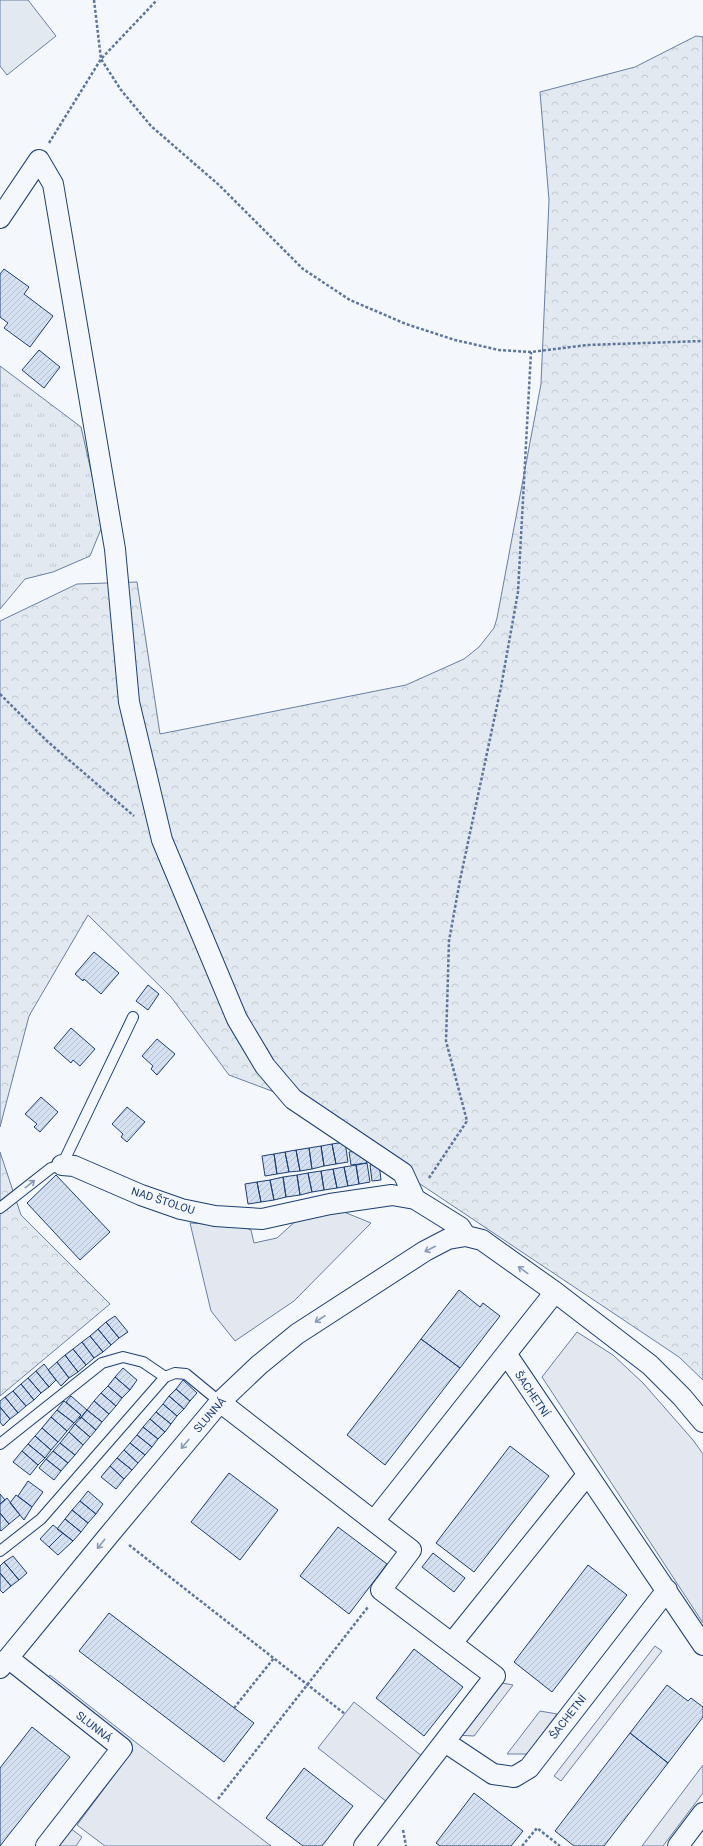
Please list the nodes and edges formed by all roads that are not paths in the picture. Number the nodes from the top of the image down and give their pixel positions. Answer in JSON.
{"nodes":[{"id":1,"x":0,"y":218,"type":"edge"},
{"id":2,"x":133,"y":1017,"type":"dead end"},
{"id":3,"x":62,"y":1165,"type":"junction"},
{"id":4,"x":415,"y":1199,"type":"junction"},
{"id":5,"x":0,"y":1208,"type":"edge"},
{"id":6,"x":466,"y":1236,"type":"junction"},
{"id":7,"x":555,"y":1292,"type":"junction"},
{"id":8,"x":507,"y":1355,"type":"junction"},
{"id":9,"x":165,"y":1377,"type":"junction"},
{"id":10,"x":220,"y":1402,"type":"junction"},
{"id":11,"x":703,"y":1422,"type":"edge"},
{"id":12,"x":0,"y":1444,"type":"edge"},
{"id":13,"x":587,"y":1474,"type":"junction"},
{"id":14,"x":374,"y":1521,"type":"junction"},
{"id":15,"x":0,"y":1551,"type":"edge"},
{"id":16,"x":667,"y":1590,"type":"junction"},
{"id":17,"x":452,"y":1643,"type":"junction"},
{"id":18,"x":703,"y":1645,"type":"edge"},
{"id":19,"x":4,"y":1663,"type":"edge"},
{"id":20,"x":445,"y":1742,"type":"junction"},
{"id":21,"x":703,"y":1813,"type":"edge"},
{"id":22,"x":46,"y":1846,"type":"edge"},
{"id":23,"x":364,"y":1846,"type":"edge"},
{"id":24,"x":678,"y":1846,"type":"edge"}],
"edges":[{"from":1,"to":4,"type":"street"},
{"from":2,"to":3,"type":"lane"},
{"from":3,"to":4,"type":"street","name":"NAD ŠTOLOU"},
{"from":5,"to":3,"type":"lane","one_way":true},
{"from":4,"to":6,"type":"street"},
{"from":7,"to":6,"type":"street","one_way":true},
{"from":6,"to":10,"type":"street","name":"SLUNNÁ","one_way":true},
{"from":7,"to":8,"type":"street"},
{"from":7,"to":11,"type":"street"},
{"from":8,"to":13,"type":"street","name":"ŠACHETNÍ"},
{"from":8,"to":14,"type":"street"},
{"from":9,"to":10,"type":"lane"},
{"from":9,"to":12,"type":"lane"},
{"from":9,"to":15,"type":"lane"},
{"from":10,"to":14,"type":"street"},
{"from":10,"to":19,"type":"street","name":"SLUNNÁ","one_way":true},
{"from":13,"to":16,"type":"street","name":"ŠACHETNÍ"},
{"from":13,"to":17,"type":"street"},
{"from":14,"to":17,"type":"street"},
{"from":16,"to":18,"type":"street","name":"ŠACHETNÍ"},
{"from":16,"to":20,"type":"street","name":"ŠACHETNÍ"},
{"from":17,"to":20,"type":"street"},
{"from":19,"to":22,"type":"street","name":"SLUNNÁ"},
{"from":20,"to":23,"type":"street"},
{"from":21,"to":24,"type":"street"}]}
